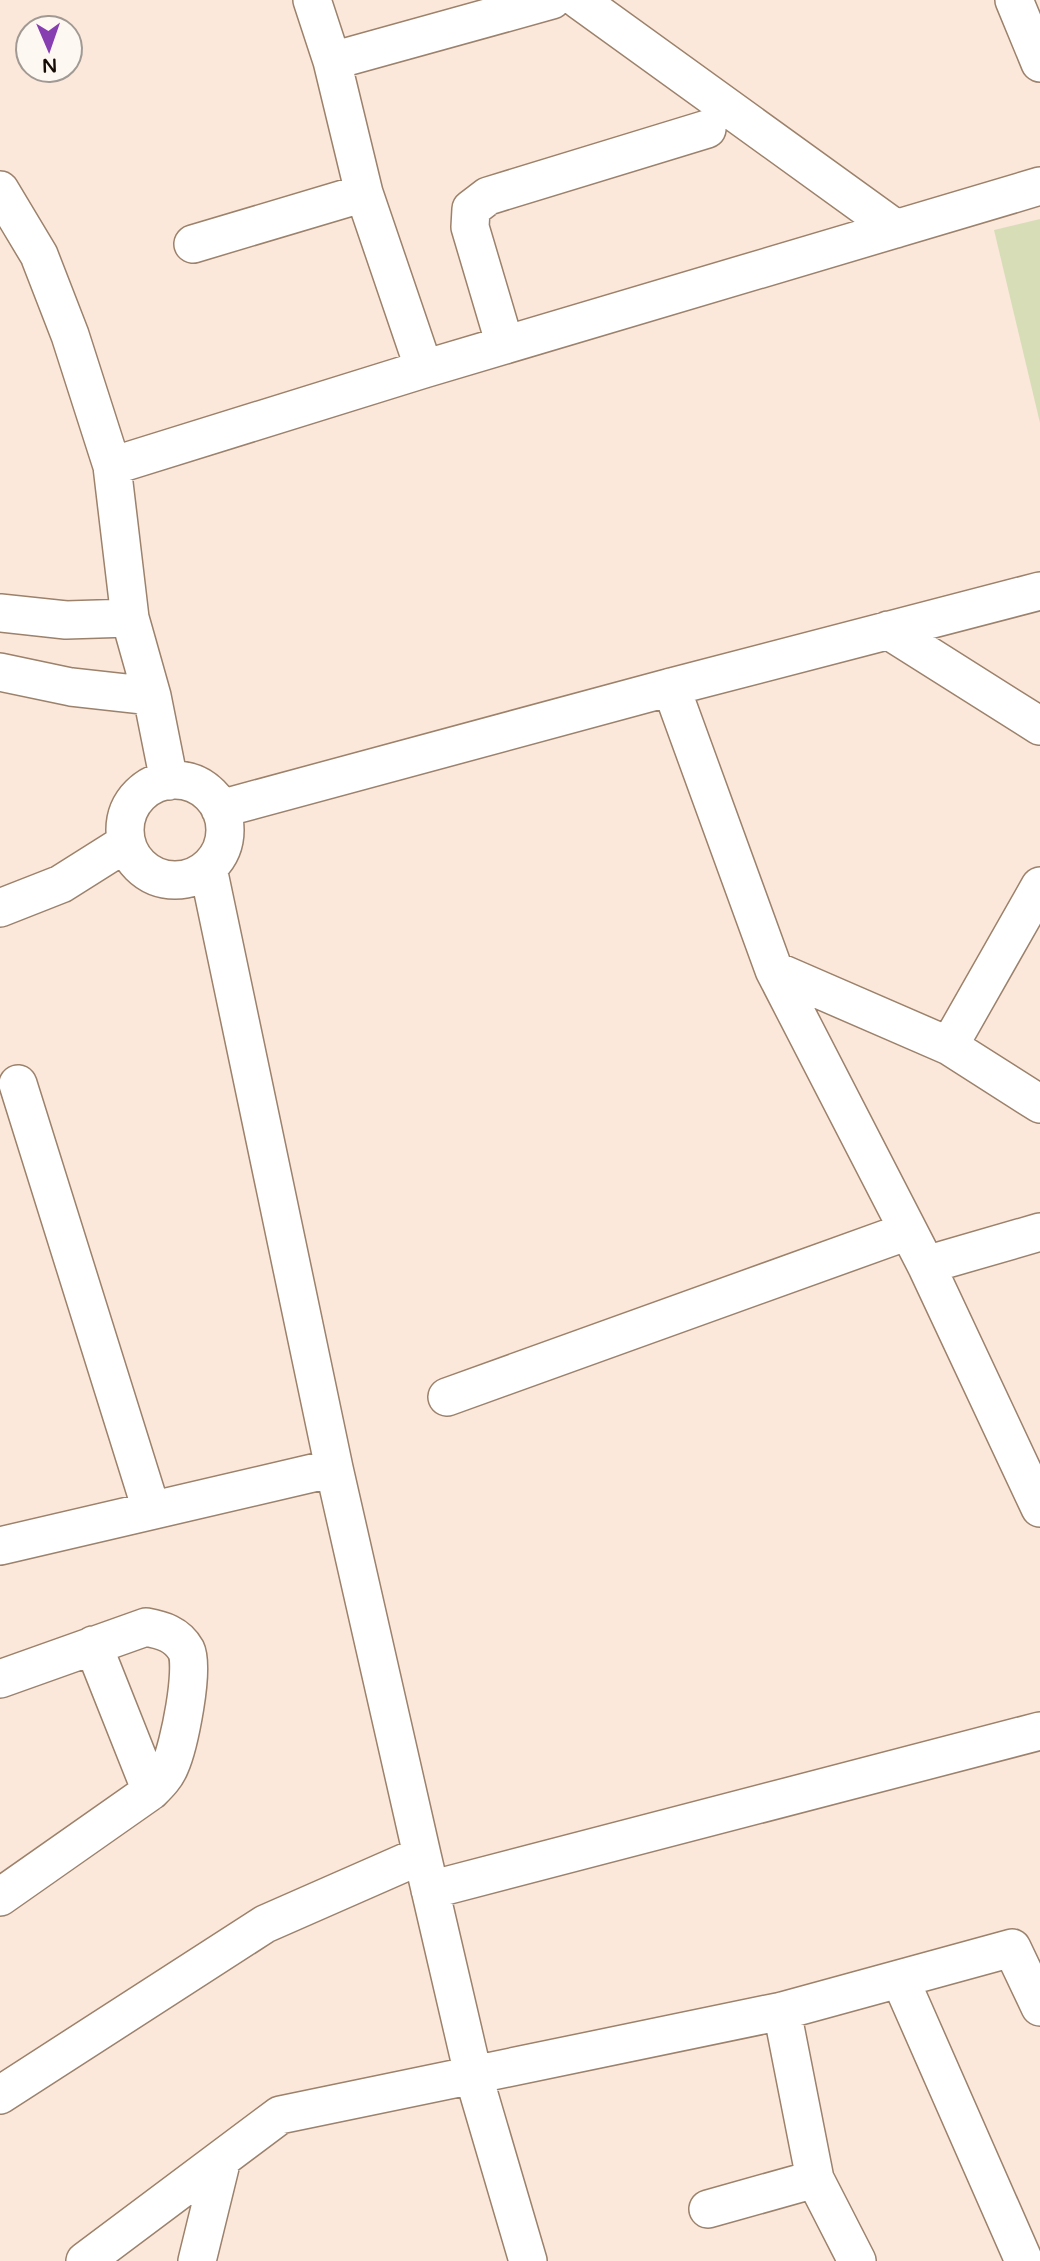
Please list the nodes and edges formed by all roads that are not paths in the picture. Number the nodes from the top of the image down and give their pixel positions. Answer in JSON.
{"nodes":[{"id":1,"x":312,"y":0,"type":"edge"},
{"id":2,"x":552,"y":0,"type":"edge"},
{"id":3,"x":579,"y":0,"type":"edge"},
{"id":4,"x":1014,"y":0,"type":"edge"},
{"id":5,"x":332,"y":61,"type":"junction"},
{"id":6,"x":1040,"y":63,"type":"edge"},
{"id":7,"x":707,"y":129,"type":"dead end"},
{"id":8,"x":1040,"y":186,"type":"edge"},
{"id":9,"x":0,"y":190,"type":"edge"},
{"id":10,"x":364,"y":193,"type":"junction"},
{"id":11,"x":896,"y":229,"type":"junction"},
{"id":12,"x":193,"y":244,"type":"dead end"},
{"id":13,"x":505,"y":345,"type":"junction"},
{"id":14,"x":424,"y":369,"type":"junction"},
{"id":15,"x":111,"y":466,"type":"junction"},
{"id":16,"x":1040,"y":591,"type":"edge"},
{"id":17,"x":0,"y":613,"type":"edge"},
{"id":18,"x":130,"y":618,"type":"junction"},
{"id":19,"x":888,"y":630,"type":"junction"},
{"id":20,"x":0,"y":672,"type":"edge"},
{"id":21,"x":671,"y":687,"type":"junction"},
{"id":22,"x":152,"y":696,"type":"junction"},
{"id":23,"x":1040,"y":726,"type":"edge"},
{"id":24,"x":169,"y":781,"type":"junction"},
{"id":25,"x":220,"y":808,"type":"junction"},
{"id":26,"x":126,"y":843,"type":"junction"},
{"id":27,"x":208,"y":868,"type":"junction"},
{"id":28,"x":1040,"y":886,"type":"edge"},
{"id":29,"x":0,"y":908,"type":"edge"},
{"id":30,"x":774,"y":970,"type":"junction"},
{"id":31,"x":948,"y":1046,"type":"junction"},
{"id":32,"x":18,"y":1084,"type":"dead end"},
{"id":33,"x":1040,"y":1104,"type":"edge"},
{"id":34,"x":908,"y":1231,"type":"junction"},
{"id":35,"x":1040,"y":1233,"type":"edge"},
{"id":36,"x":926,"y":1265,"type":"junction"},
{"id":37,"x":447,"y":1397,"type":"dead end"},
{"id":38,"x":334,"y":1468,"type":"junction"},
{"id":39,"x":1040,"y":1508,"type":"edge"},
{"id":40,"x":151,"y":1509,"type":"junction"},
{"id":41,"x":0,"y":1546,"type":"edge"},
{"id":42,"x":93,"y":1645,"type":"junction"},
{"id":43,"x":0,"y":1679,"type":"edge"},
{"id":44,"x":1040,"y":1731,"type":"edge"},
{"id":45,"x":151,"y":1791,"type":"junction"},
{"id":46,"x":426,"y":1872,"type":"junction"},
{"id":47,"x":0,"y":1896,"type":"edge"},
{"id":48,"x":900,"y":1979,"type":"junction"},
{"id":49,"x":1040,"y":2007,"type":"edge"},
{"id":50,"x":782,"y":2011,"type":"junction"},
{"id":51,"x":473,"y":2074,"type":"junction"},
{"id":52,"x":0,"y":2095,"type":"edge"},
{"id":53,"x":222,"y":2158,"type":"junction"},
{"id":54,"x":815,"y":2179,"type":"junction"},
{"id":55,"x":708,"y":2208,"type":"dead end"},
{"id":56,"x":85,"y":2261,"type":"edge"},
{"id":57,"x":197,"y":2261,"type":"edge"},
{"id":58,"x":528,"y":2261,"type":"edge"},
{"id":59,"x":857,"y":2261,"type":"edge"},
{"id":60,"x":1024,"y":2261,"type":"edge"}],
"edges":[{"from":1,"to":5,"type":"street"},
{"from":2,"to":5,"type":"street"},
{"from":3,"to":11,"type":"street"},
{"from":4,"to":6,"type":"street"},
{"from":5,"to":10,"type":"street"},
{"from":7,"to":13,"type":"street"},
{"from":8,"to":11,"type":"street"},
{"from":9,"to":15,"type":"street"},
{"from":10,"to":12,"type":"street"},
{"from":10,"to":14,"type":"street"},
{"from":11,"to":13,"type":"street"},
{"from":13,"to":14,"type":"street"},
{"from":14,"to":15,"type":"street"},
{"from":15,"to":18,"type":"street"},
{"from":16,"to":19,"type":"street"},
{"from":17,"to":18,"type":"street"},
{"from":18,"to":22,"type":"street"},
{"from":19,"to":21,"type":"street"},
{"from":19,"to":23,"type":"street"},
{"from":20,"to":22,"type":"street"},
{"from":21,"to":25,"type":"street"},
{"from":21,"to":30,"type":"street"},
{"from":22,"to":24,"type":"street"},
{"from":24,"to":25,"type":"street"},
{"from":24,"to":26,"type":"street"},
{"from":25,"to":27,"type":"street"},
{"from":26,"to":27,"type":"street"},
{"from":26,"to":29,"type":"street"},
{"from":27,"to":38,"type":"street"},
{"from":28,"to":31,"type":"street"},
{"from":30,"to":31,"type":"street"},
{"from":30,"to":34,"type":"street"},
{"from":31,"to":33,"type":"street"},
{"from":32,"to":40,"type":"street"},
{"from":34,"to":36,"type":"street"},
{"from":34,"to":37,"type":"street"},
{"from":35,"to":36,"type":"street"},
{"from":36,"to":39,"type":"street"},
{"from":38,"to":40,"type":"street"},
{"from":38,"to":46,"type":"street"},
{"from":40,"to":41,"type":"street"},
{"from":42,"to":43,"type":"street"},
{"from":42,"to":45,"type":"street"},
{"from":42,"to":45,"type":"street"},
{"from":44,"to":46,"type":"street"},
{"from":45,"to":47,"type":"street"},
{"from":46,"to":51,"type":"street"},
{"from":46,"to":52,"type":"street"},
{"from":48,"to":49,"type":"street"},
{"from":48,"to":50,"type":"street"},
{"from":48,"to":60,"type":"street"},
{"from":50,"to":51,"type":"street"},
{"from":50,"to":54,"type":"street"},
{"from":51,"to":53,"type":"street"},
{"from":51,"to":58,"type":"street"},
{"from":53,"to":56,"type":"street"},
{"from":53,"to":57,"type":"street"},
{"from":54,"to":55,"type":"street"},
{"from":54,"to":59,"type":"street"}]}
